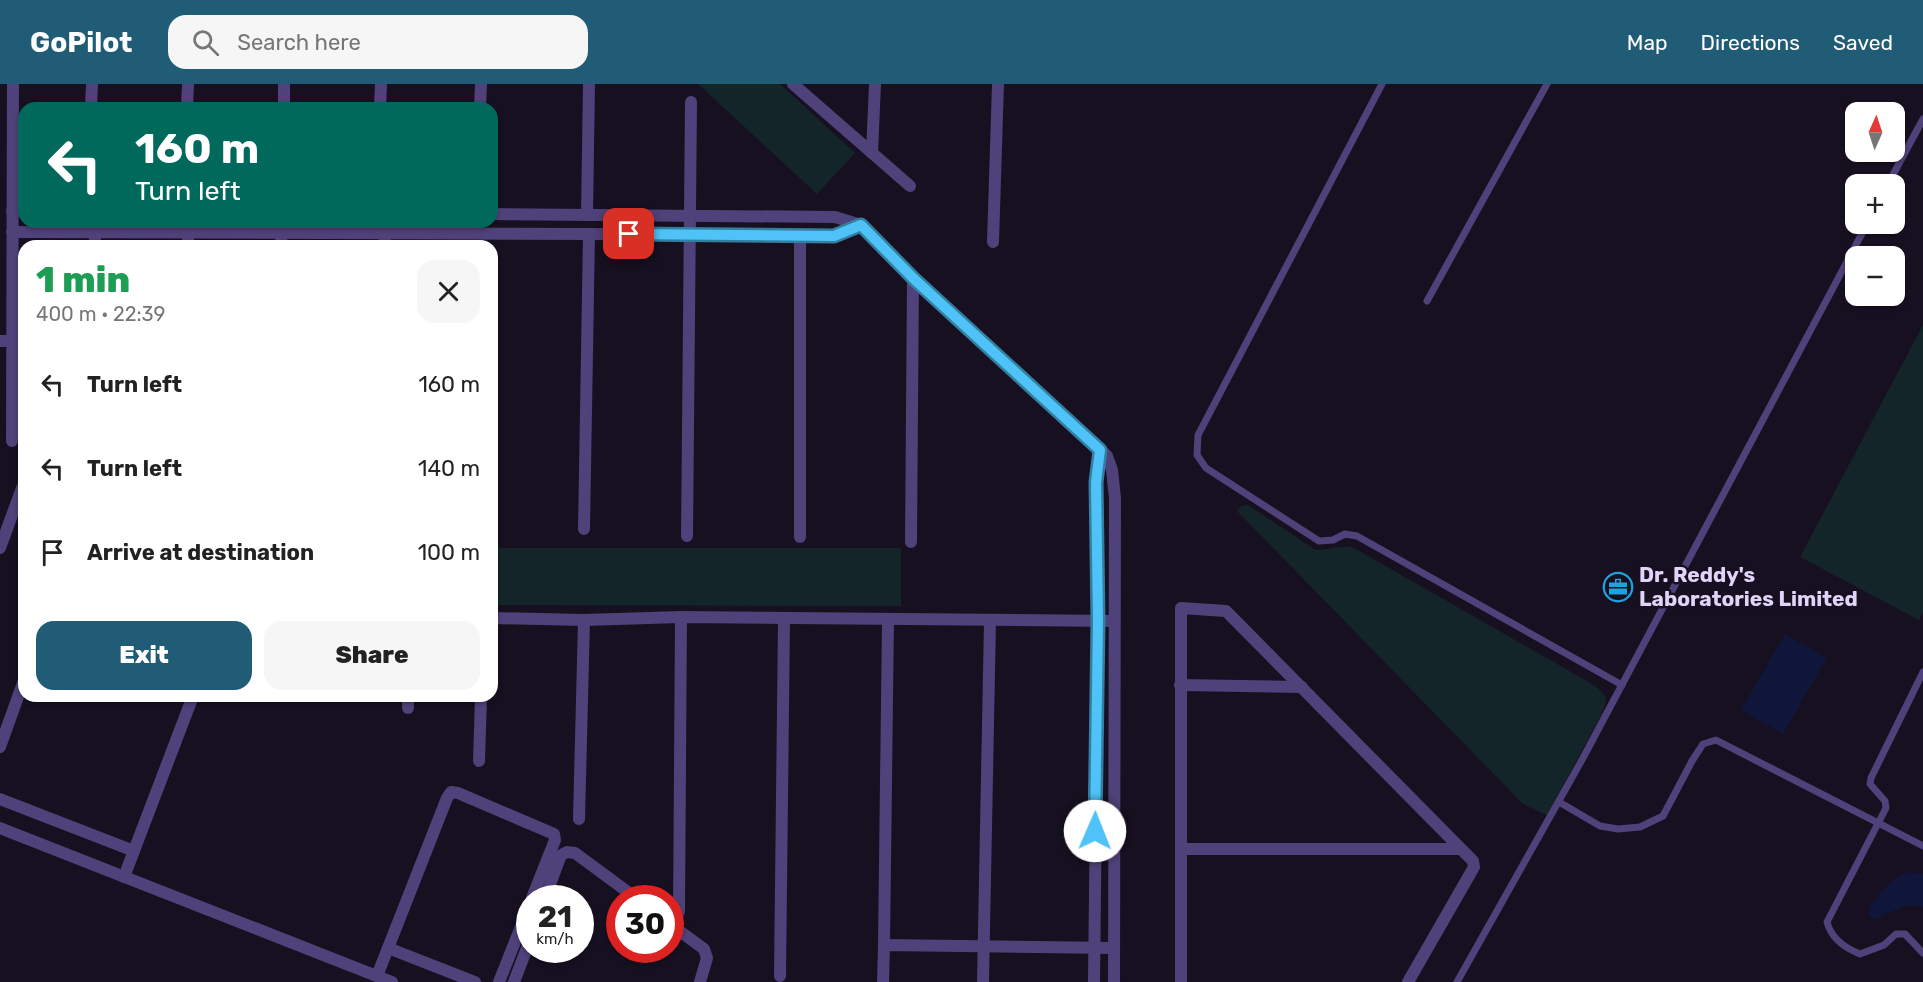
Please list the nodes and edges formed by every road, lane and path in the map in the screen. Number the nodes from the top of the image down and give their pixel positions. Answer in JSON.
{"nodes":[{"id":1,"x":13,"y":84,"type":"edge"},
{"id":2,"x":92,"y":84,"type":"edge"},
{"id":3,"x":188,"y":84,"type":"edge"},
{"id":4,"x":284,"y":84,"type":"edge"},
{"id":5,"x":381,"y":84,"type":"edge"},
{"id":6,"x":481,"y":84,"type":"edge"},
{"id":7,"x":589,"y":84,"type":"edge"},
{"id":8,"x":793,"y":84,"type":"edge"},
{"id":9,"x":875,"y":84,"type":"edge"},
{"id":10,"x":998,"y":84,"type":"edge"},
{"id":11,"x":1382,"y":84,"type":"edge"},
{"id":12,"x":1547,"y":84,"type":"edge"},
{"id":13,"x":91,"y":102,"type":"edge"},
{"id":14,"x":187,"y":102,"type":"edge"},
{"id":15,"x":284,"y":102,"type":"edge"},
{"id":16,"x":381,"y":102,"type":"edge"},
{"id":17,"x":480,"y":102,"type":"edge"},
{"id":18,"x":691,"y":102,"type":"dead end"},
{"id":19,"x":1923,"y":119,"type":"edge"},
{"id":20,"x":872,"y":153,"type":"junction"},
{"id":21,"x":1893,"y":174,"type":"edge"},
{"id":22,"x":910,"y":186,"type":"dead end"},
{"id":23,"x":18,"y":211,"type":"edge"},
{"id":24,"x":498,"y":214,"type":"edge"},
{"id":25,"x":587,"y":215,"type":"junction"},
{"id":26,"x":691,"y":215,"type":"junction"},
{"id":27,"x":861,"y":225,"type":"junction"},
{"id":28,"x":12,"y":232,"type":"junction"},
{"id":29,"x":188,"y":232,"type":"junction"},
{"id":30,"x":282,"y":234,"type":"edge"},
{"id":31,"x":589,"y":234,"type":"junction"},
{"id":32,"x":1862,"y":234,"type":"edge"},
{"id":33,"x":689,"y":236,"type":"junction"},
{"id":34,"x":800,"y":236,"type":"junction"},
{"id":35,"x":95,"y":240,"type":"edge"},
{"id":36,"x":188,"y":240,"type":"edge"},
{"id":37,"x":385,"y":240,"type":"edge"},
{"id":38,"x":487,"y":240,"type":"edge"},
{"id":39,"x":993,"y":242,"type":"dead end"},
{"id":40,"x":913,"y":278,"type":"junction"},
{"id":41,"x":1427,"y":301,"type":"dead end"},
{"id":42,"x":6,"y":341,"type":"edge"},
{"id":43,"x":12,"y":441,"type":"dead end"},
{"id":44,"x":1100,"y":450,"type":"junction"},
{"id":45,"x":18,"y":499,"type":"edge"},
{"id":46,"x":584,"y":529,"type":"dead end"},
{"id":47,"x":687,"y":536,"type":"dead end"},
{"id":48,"x":800,"y":537,"type":"dead end"},
{"id":49,"x":911,"y":542,"type":"dead end"},
{"id":50,"x":0,"y":548,"type":"edge"},
{"id":51,"x":681,"y":617,"type":"junction"},
{"id":52,"x":498,"y":618,"type":"edge"},
{"id":53,"x":784,"y":618,"type":"junction"},
{"id":54,"x":888,"y":619,"type":"junction"},
{"id":55,"x":584,"y":620,"type":"junction"},
{"id":56,"x":990,"y":621,"type":"junction"},
{"id":57,"x":1098,"y":621,"type":"junction"},
{"id":58,"x":1114,"y":621,"type":"junction"},
{"id":59,"x":1923,"y":672,"type":"edge"},
{"id":60,"x":1622,"y":685,"type":"junction"},
{"id":61,"x":1180,"y":686,"type":"junction"},
{"id":62,"x":1302,"y":687,"type":"junction"},
{"id":63,"x":18,"y":697,"type":"edge"},
{"id":64,"x":190,"y":702,"type":"edge"},
{"id":65,"x":481,"y":702,"type":"edge"},
{"id":66,"x":0,"y":747,"type":"edge"},
{"id":67,"x":479,"y":760,"type":"dead end"},
{"id":68,"x":0,"y":799,"type":"edge"},
{"id":69,"x":1559,"y":802,"type":"junction"},
{"id":70,"x":579,"y":819,"type":"dead end"},
{"id":71,"x":1877,"y":824,"type":"junction"},
{"id":72,"x":0,"y":828,"type":"edge"},
{"id":73,"x":1923,"y":846,"type":"edge"},
{"id":74,"x":1180,"y":849,"type":"junction"},
{"id":75,"x":1460,"y":849,"type":"junction"},
{"id":76,"x":134,"y":851,"type":"junction"},
{"id":77,"x":124,"y":877,"type":"junction"},
{"id":78,"x":537,"y":885,"type":"edge"},
{"id":79,"x":550,"y":885,"type":"edge"},
{"id":80,"x":618,"y":885,"type":"edge"},
{"id":81,"x":679,"y":885,"type":"edge"},
{"id":82,"x":684,"y":934,"type":"edge"},
{"id":83,"x":516,"y":939,"type":"edge"},
{"id":84,"x":884,"y":945,"type":"junction"},
{"id":85,"x":984,"y":945,"type":"junction"},
{"id":86,"x":1094,"y":947,"type":"junction"},
{"id":87,"x":388,"y":948,"type":"junction"},
{"id":88,"x":1114,"y":948,"type":"junction"},
{"id":89,"x":1923,"y":953,"type":"edge"},
{"id":90,"x":521,"y":963,"type":"edge"},
{"id":91,"x":377,"y":976,"type":"junction"},
{"id":92,"x":780,"y":976,"type":"dead end"},
{"id":93,"x":392,"y":982,"type":"edge"},
{"id":94,"x":475,"y":982,"type":"edge"},
{"id":95,"x":499,"y":982,"type":"edge"},
{"id":96,"x":514,"y":982,"type":"edge"},
{"id":97,"x":700,"y":982,"type":"edge"},
{"id":98,"x":883,"y":982,"type":"edge"},
{"id":99,"x":983,"y":982,"type":"edge"},
{"id":100,"x":1094,"y":982,"type":"edge"},
{"id":101,"x":1114,"y":982,"type":"edge"},
{"id":102,"x":1181,"y":982,"type":"edge"},
{"id":103,"x":1408,"y":982,"type":"edge"},
{"id":104,"x":1457,"y":982,"type":"edge"}],
"edges":[{"from":1,"to":23,"type":"street"},
{"from":2,"to":13,"type":"street"},
{"from":3,"to":14,"type":"street"},
{"from":4,"to":15,"type":"street"},
{"from":5,"to":16,"type":"street"},
{"from":6,"to":17,"type":"street"},
{"from":7,"to":25,"type":"street"},
{"from":8,"to":20,"type":"street"},
{"from":9,"to":20,"type":"street"},
{"from":10,"to":39,"type":"street"},
{"from":11,"to":60,"type":"lane"},
{"from":12,"to":41,"type":"lane"},
{"from":18,"to":26,"type":"street"},
{"from":19,"to":21,"type":"lane"},
{"from":20,"to":22,"type":"street"},
{"from":23,"to":28,"type":"street"},
{"from":24,"to":25,"type":"street"},
{"from":25,"to":26,"type":"street"},
{"from":26,"to":27,"type":"street"},
{"from":26,"to":33,"type":"street"},
{"from":27,"to":34,"type":"street"},
{"from":27,"to":40,"type":"street"},
{"from":28,"to":35,"type":"street"},
{"from":28,"to":42,"type":"street"},
{"from":29,"to":30,"type":"street"},
{"from":29,"to":35,"type":"street"},
{"from":29,"to":36,"type":"street"},
{"from":30,"to":37,"type":"street"},
{"from":31,"to":33,"type":"street"},
{"from":31,"to":38,"type":"street"},
{"from":31,"to":46,"type":"street"},
{"from":32,"to":60,"type":"lane"},
{"from":33,"to":34,"type":"street"},
{"from":33,"to":47,"type":"street"},
{"from":34,"to":48,"type":"street"},
{"from":37,"to":38,"type":"street"},
{"from":40,"to":44,"type":"street"},
{"from":40,"to":49,"type":"street"},
{"from":42,"to":43,"type":"street"},
{"from":44,"to":57,"type":"street"},
{"from":44,"to":58,"type":"street"},
{"from":45,"to":50,"type":"street"},
{"from":51,"to":53,"type":"street"},
{"from":51,"to":55,"type":"street"},
{"from":51,"to":81,"type":"street"},
{"from":52,"to":55,"type":"street"},
{"from":53,"to":54,"type":"street"},
{"from":53,"to":92,"type":"street"},
{"from":54,"to":56,"type":"street"},
{"from":54,"to":84,"type":"street"},
{"from":55,"to":70,"type":"street"},
{"from":56,"to":57,"type":"street"},
{"from":56,"to":85,"type":"street"},
{"from":57,"to":58,"type":"street"},
{"from":57,"to":86,"type":"street"},
{"from":58,"to":88,"type":"street"},
{"from":59,"to":71,"type":"lane"},
{"from":60,"to":69,"type":"lane"},
{"from":61,"to":62,"type":"street"},
{"from":61,"to":62,"type":"street"},
{"from":61,"to":74,"type":"street"},
{"from":62,"to":75,"type":"street"},
{"from":63,"to":66,"type":"street"},
{"from":64,"to":76,"type":"street"},
{"from":65,"to":67,"type":"street"},
{"from":68,"to":76,"type":"street"},
{"from":69,"to":71,"type":"lane"},
{"from":69,"to":104,"type":"lane"},
{"from":71,"to":73,"type":"lane"},
{"from":71,"to":89,"type":"lane"},
{"from":72,"to":77,"type":"street"},
{"from":74,"to":75,"type":"street"},
{"from":74,"to":102,"type":"street"},
{"from":75,"to":103,"type":"street"},
{"from":76,"to":77,"type":"street"},
{"from":77,"to":91,"type":"street"},
{"from":78,"to":87,"type":"street"},
{"from":79,"to":80,"type":"street"},
{"from":82,"to":97,"type":"street"},
{"from":83,"to":95,"type":"street"},
{"from":84,"to":85,"type":"street"},
{"from":84,"to":98,"type":"street"},
{"from":85,"to":86,"type":"street"},
{"from":85,"to":99,"type":"street"},
{"from":86,"to":88,"type":"street"},
{"from":86,"to":100,"type":"street"},
{"from":87,"to":91,"type":"street"},
{"from":87,"to":94,"type":"street"},
{"from":88,"to":101,"type":"street"},
{"from":90,"to":96,"type":"street"},
{"from":91,"to":93,"type":"street"}]}
